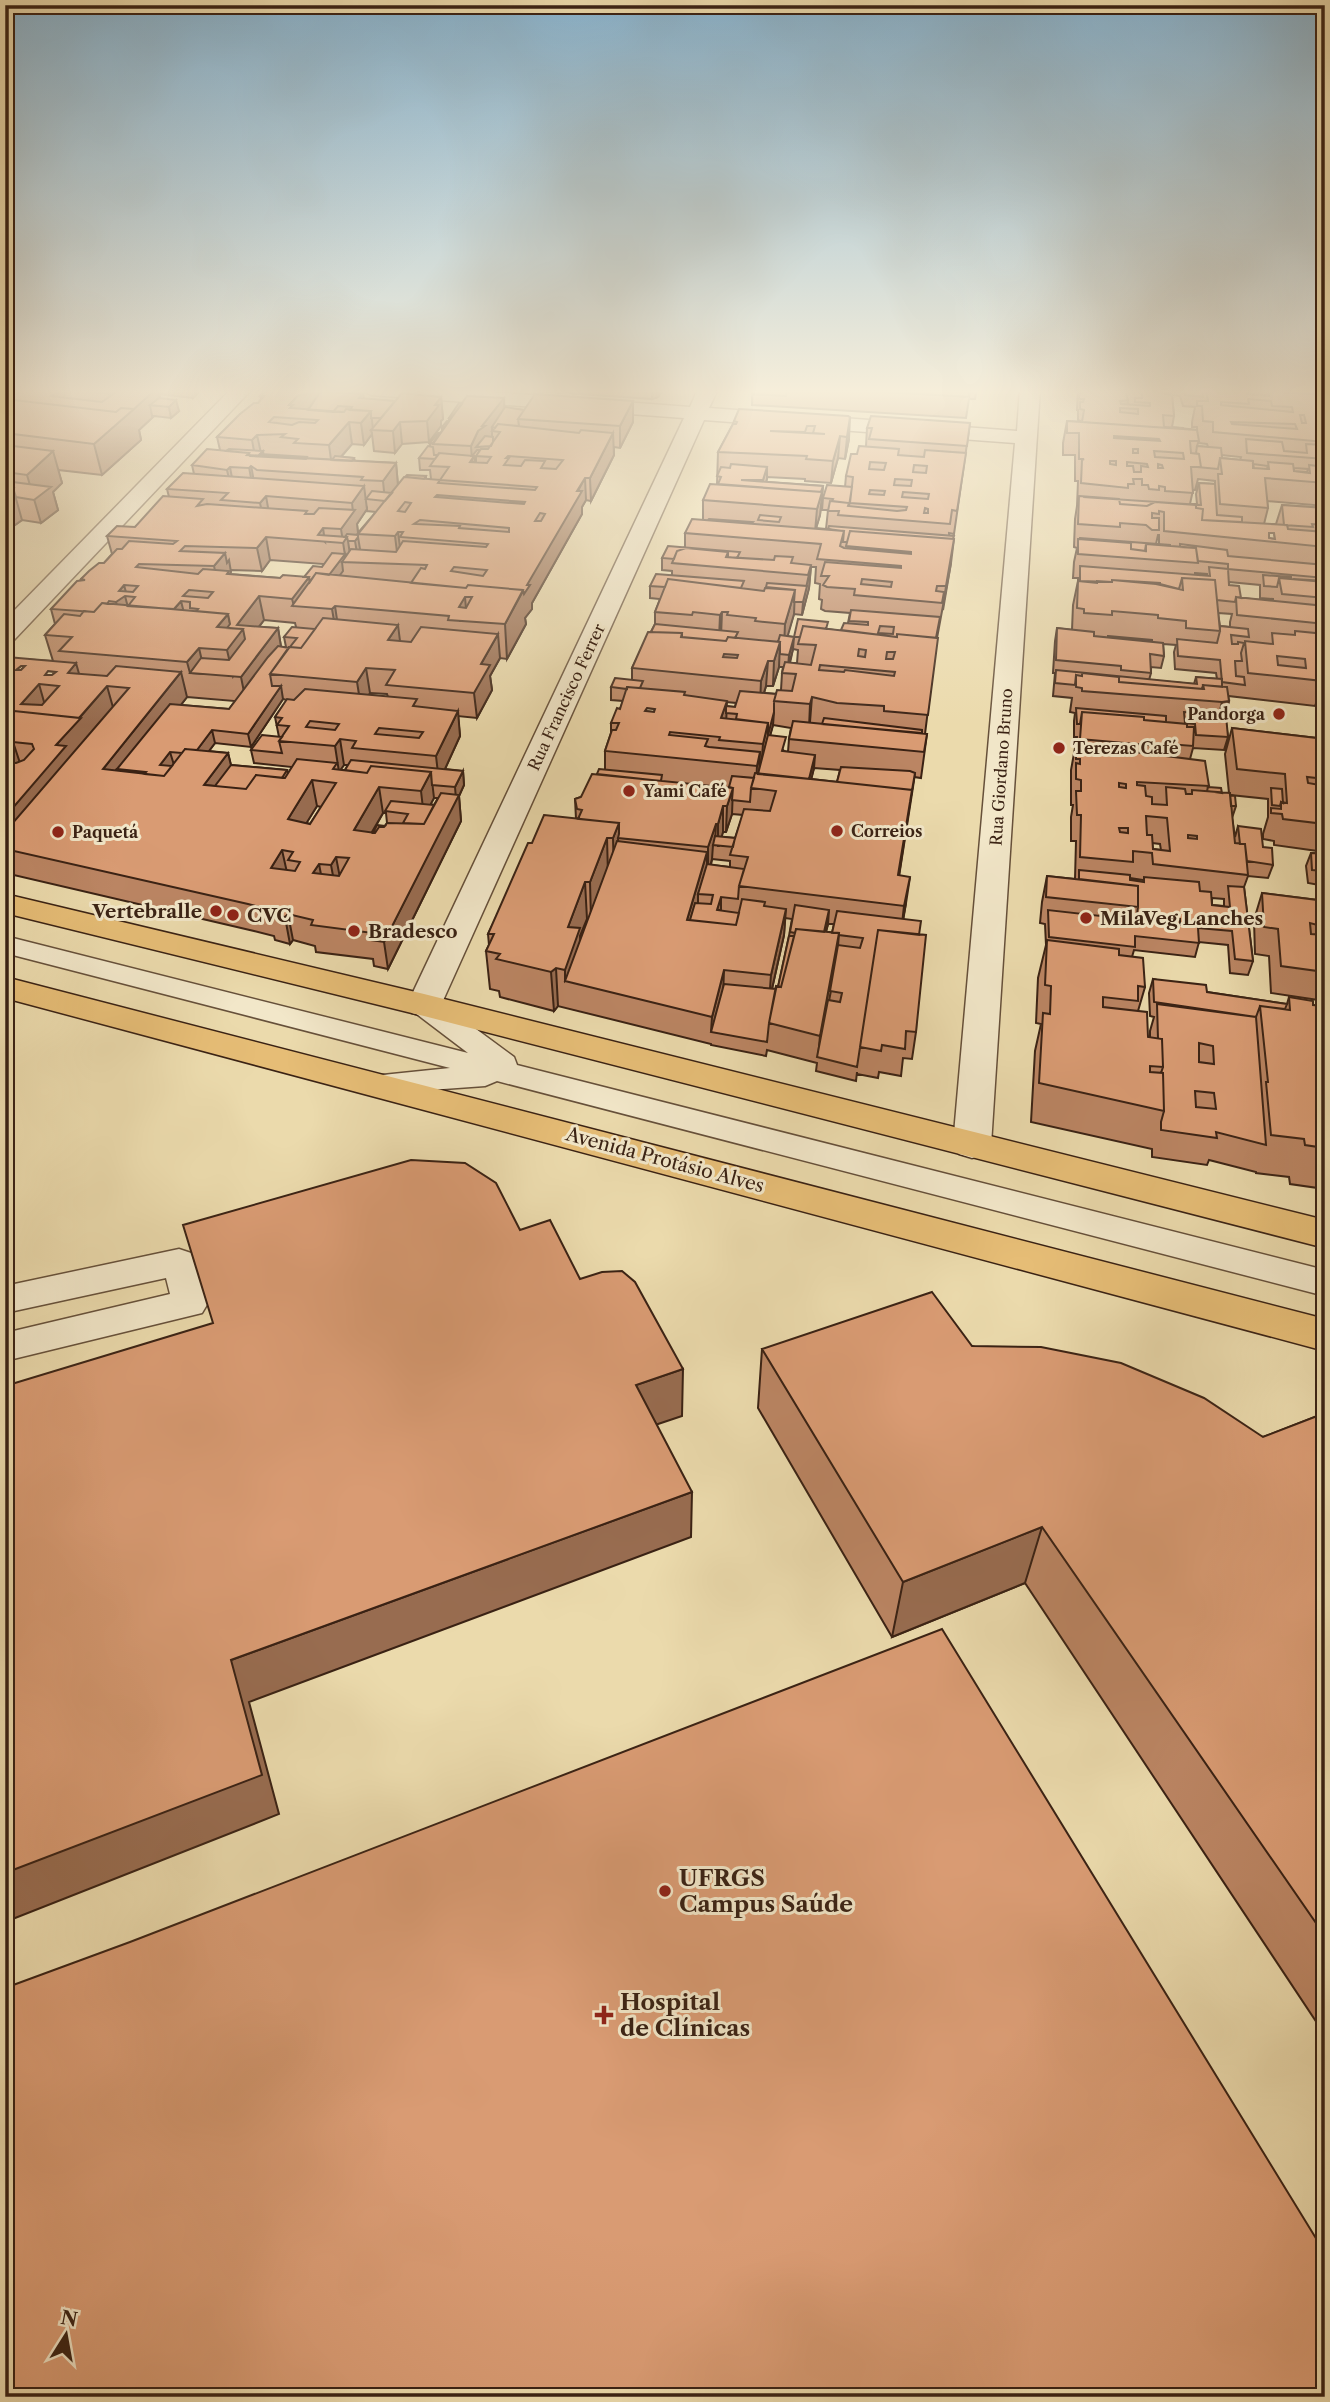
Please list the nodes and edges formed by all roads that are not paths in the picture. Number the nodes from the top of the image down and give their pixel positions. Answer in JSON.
{"nodes":[{"id":1,"x":134,"y":501,"type":"edge"},
{"id":2,"x":657,"y":501,"type":"edge"},
{"id":3,"x":1022,"y":501,"type":"edge"},
{"id":4,"x":5,"y":635,"type":"edge"},
{"id":5,"x":5,"y":903,"type":"edge"},
{"id":6,"x":5,"y":944,"type":"edge"},
{"id":7,"x":5,"y":987,"type":"edge"},
{"id":8,"x":424,"y":1005,"type":"junction"},
{"id":9,"x":516,"y":1074,"type":"junction"},
{"id":10,"x":374,"y":1084,"type":"junction"},
{"id":11,"x":972,"y":1145,"type":"junction"},
{"id":12,"x":1325,"y":1234,"type":"edge"},
{"id":13,"x":1325,"y":1283,"type":"edge"},
{"id":14,"x":5,"y":1300,"type":"edge"},
{"id":15,"x":1325,"y":1335,"type":"edge"},
{"id":16,"x":5,"y":1347,"type":"edge"}],
"edges":[{"from":1,"to":4,"type":"street"},
{"from":2,"to":8,"type":"street","name":"Rua Francisco Ferrer"},
{"from":3,"to":11,"type":"street","name":"Rua Giordano Bruno"},
{"from":5,"to":8,"type":"main road"},
{"from":6,"to":9,"type":"lane"},
{"from":7,"to":10,"type":"main road","name":"Avenida Protásio Alves"},
{"from":8,"to":9,"type":"lane"},
{"from":8,"to":11,"type":"main road"},
{"from":9,"to":10,"type":"lane"},
{"from":9,"to":13,"type":"lane"},
{"from":10,"to":15,"type":"main road","name":"Avenida Protásio Alves"},
{"from":11,"to":12,"type":"main road"},
{"from":14,"to":16,"type":"lane"}]}
